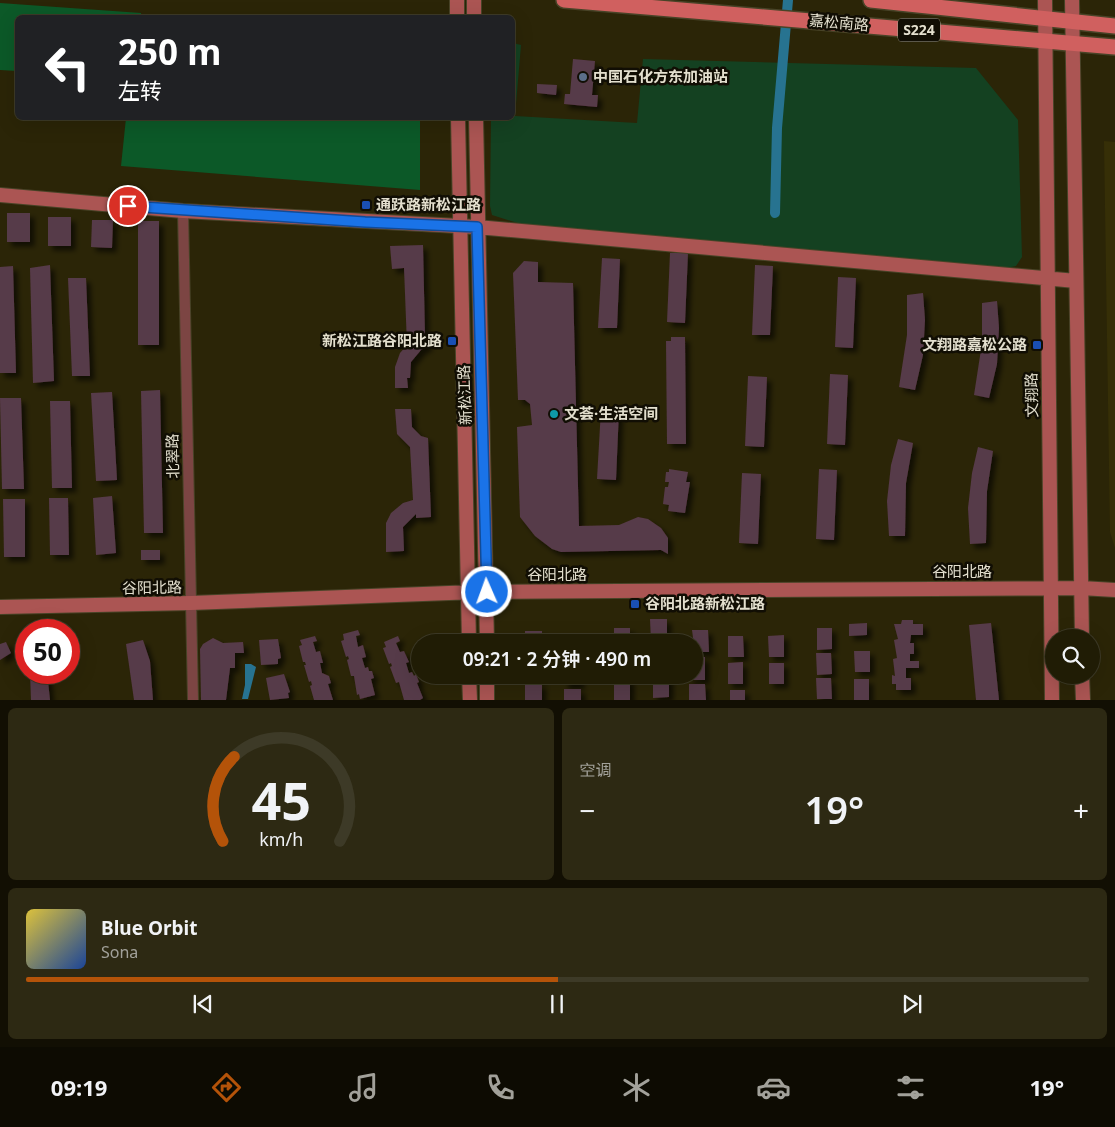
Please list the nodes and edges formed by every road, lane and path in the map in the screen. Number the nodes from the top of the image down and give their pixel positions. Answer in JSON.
{"nodes":[{"id":1,"x":458,"y":0,"type":"edge"},
{"id":2,"x":474,"y":0,"type":"edge"},
{"id":3,"x":564,"y":0,"type":"edge"},
{"id":4,"x":871,"y":0,"type":"edge"},
{"id":5,"x":1045,"y":0,"type":"edge"},
{"id":6,"x":1072,"y":0,"type":"edge"},
{"id":7,"x":457,"y":15,"type":"edge"},
{"id":8,"x":474,"y":15,"type":"edge"},
{"id":9,"x":1046,"y":18,"type":"junction"},
{"id":10,"x":1073,"y":22,"type":"junction"},
{"id":11,"x":1115,"y":26,"type":"edge"},
{"id":12,"x":1046,"y":41,"type":"junction"},
{"id":13,"x":1073,"y":43,"type":"junction"},
{"id":14,"x":1115,"y":47,"type":"edge"},
{"id":15,"x":458,"y":120,"type":"edge"},
{"id":16,"x":476,"y":120,"type":"edge"},
{"id":17,"x":0,"y":195,"type":"edge"},
{"id":18,"x":183,"y":211,"type":"junction"},
{"id":19,"x":461,"y":227,"type":"junction"},
{"id":20,"x":477,"y":227,"type":"junction"},
{"id":21,"x":1047,"y":279,"type":"junction"},
{"id":22,"x":1076,"y":282,"type":"junction"},
{"id":23,"x":1052,"y":588,"type":"junction"},
{"id":24,"x":1081,"y":588,"type":"junction"},
{"id":25,"x":1115,"y":590,"type":"edge"},
{"id":26,"x":468,"y":592,"type":"junction"},
{"id":27,"x":487,"y":592,"type":"junction"},
{"id":28,"x":191,"y":603,"type":"junction"},
{"id":29,"x":0,"y":607,"type":"edge"},
{"id":30,"x":1082,"y":629,"type":"edge"},
{"id":31,"x":469,"y":634,"type":"edge"},
{"id":32,"x":487,"y":634,"type":"edge"},
{"id":33,"x":470,"y":684,"type":"edge"},
{"id":34,"x":487,"y":684,"type":"edge"},
{"id":35,"x":1082,"y":684,"type":"edge"},
{"id":36,"x":193,"y":700,"type":"edge"},
{"id":37,"x":470,"y":700,"type":"edge"},
{"id":38,"x":487,"y":700,"type":"edge"},
{"id":39,"x":1052,"y":700,"type":"edge"},
{"id":40,"x":1083,"y":700,"type":"edge"}],
"edges":[{"from":1,"to":7,"type":"main road"},
{"from":2,"to":8,"type":"main road"},
{"from":3,"to":12,"type":"main road","name":"嘉松南路","number":"S224"},
{"from":4,"to":9,"type":"main road","name":"嘉松南路","number":"S224"},
{"from":5,"to":9,"type":"main road","name":"文翔路"},
{"from":6,"to":10,"type":"main road"},
{"from":9,"to":10,"type":"main road","name":"嘉松南路","number":"S224"},
{"from":9,"to":12,"type":"main road","name":"文翔路"},
{"from":10,"to":11,"type":"main road","name":"嘉松南路","number":"S224"},
{"from":10,"to":13,"type":"main road"},
{"from":12,"to":13,"type":"main road","name":"嘉松南路","number":"S224"},
{"from":12,"to":21,"type":"main road","name":"文翔路"},
{"from":13,"to":14,"type":"main road","name":"嘉松南路","number":"S224"},
{"from":13,"to":22,"type":"main road"},
{"from":15,"to":19,"type":"main road","name":"新松江路"},
{"from":16,"to":20,"type":"main road","name":"新松江路"},
{"from":17,"to":18,"type":"main road"},
{"from":18,"to":19,"type":"main road"},
{"from":18,"to":28,"type":"street","name":"北翠路"},
{"from":19,"to":20,"type":"main road"},
{"from":19,"to":26,"type":"main road","name":"新松江路"},
{"from":20,"to":21,"type":"main road"},
{"from":20,"to":27,"type":"main road","name":"新松江路"},
{"from":21,"to":22,"type":"main road"},
{"from":21,"to":23,"type":"main road","name":"文翔路"},
{"from":22,"to":24,"type":"main road"},
{"from":23,"to":24,"type":"main road","name":"谷阳北路"},
{"from":23,"to":27,"type":"main road","name":"谷阳北路"},
{"from":23,"to":39,"type":"main road","name":"文翔路"},
{"from":24,"to":25,"type":"main road","name":"谷阳北路"},
{"from":24,"to":30,"type":"main road"},
{"from":26,"to":27,"type":"main road","name":"谷阳北路"},
{"from":26,"to":28,"type":"main road","name":"谷阳北路"},
{"from":26,"to":31,"type":"main road","name":"新松江路"},
{"from":27,"to":32,"type":"main road","name":"新松江路"},
{"from":28,"to":29,"type":"main road","name":"谷阳北路"},
{"from":28,"to":36,"type":"street","name":"北翠路"},
{"from":33,"to":37,"type":"main road"},
{"from":34,"to":38,"type":"main road"},
{"from":35,"to":40,"type":"main road"}]}
